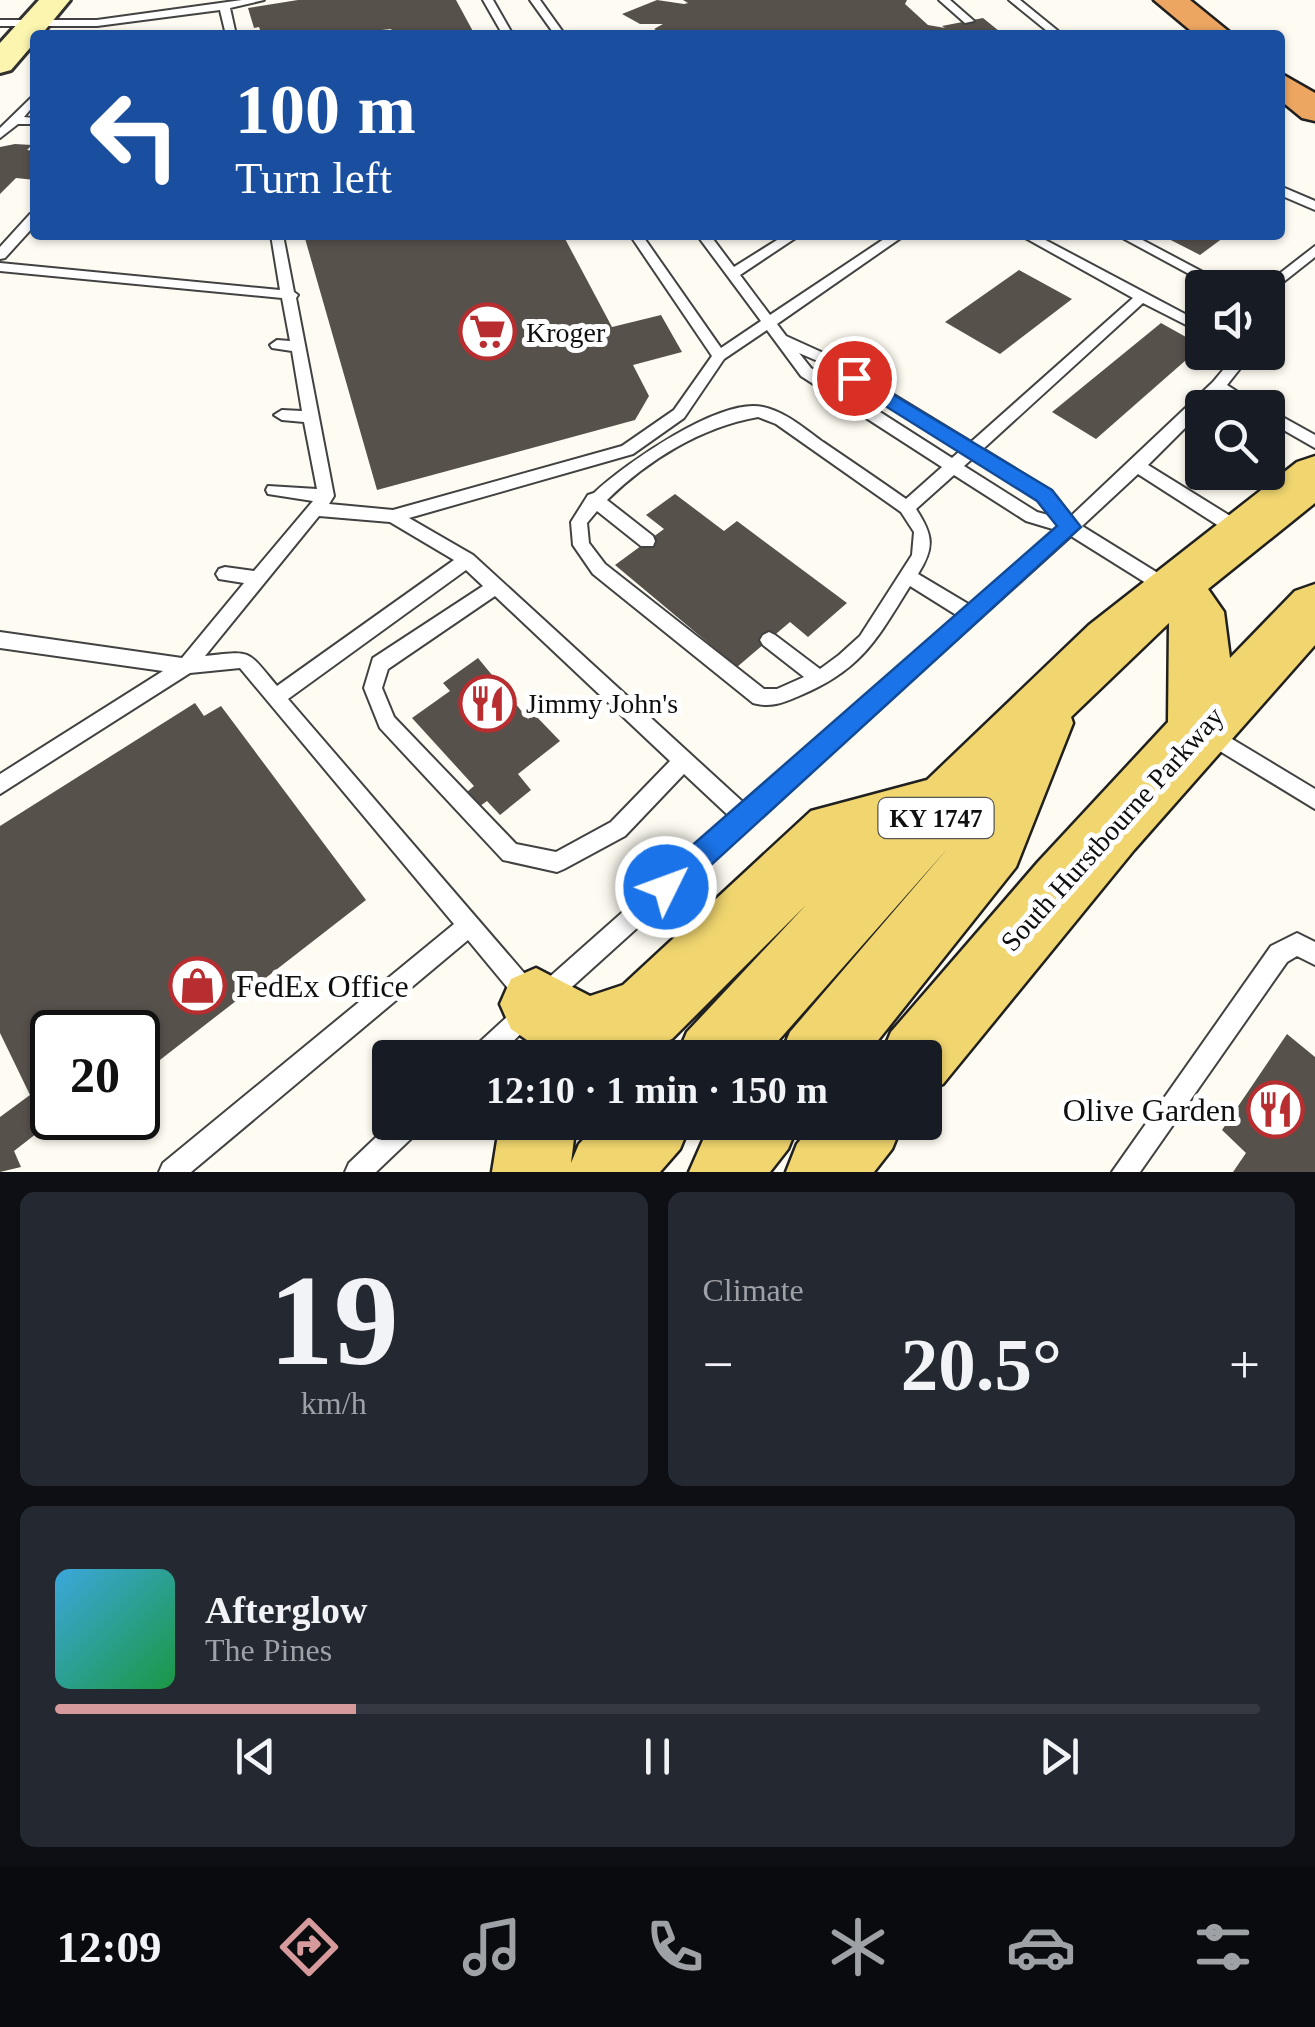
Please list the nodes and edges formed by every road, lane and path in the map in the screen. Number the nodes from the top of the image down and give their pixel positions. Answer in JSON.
{"nodes":[{"id":1,"x":55,"y":0,"type":"edge"},
{"id":2,"x":138,"y":0,"type":"edge"},
{"id":3,"x":258,"y":0,"type":"edge"},
{"id":4,"x":488,"y":0,"type":"edge"},
{"id":5,"x":535,"y":0,"type":"edge"},
{"id":6,"x":944,"y":0,"type":"edge"},
{"id":7,"x":1014,"y":0,"type":"edge"},
{"id":8,"x":1170,"y":0,"type":"edge"},
{"id":9,"x":203,"y":5,"type":"edge"},
{"id":10,"x":224,"y":6,"type":"junction"},
{"id":11,"x":135,"y":18,"type":"junction"},
{"id":12,"x":11,"y":19,"type":"edge"},
{"id":13,"x":969,"y":21,"type":"dead end"},
{"id":14,"x":230,"y":30,"type":"edge"},
{"id":15,"x":505,"y":30,"type":"edge"},
{"id":16,"x":556,"y":30,"type":"edge"},
{"id":17,"x":1052,"y":30,"type":"edge"},
{"id":18,"x":1210,"y":30,"type":"edge"},
{"id":19,"x":0,"y":62,"type":"edge"},
{"id":20,"x":1285,"y":87,"type":"edge"},
{"id":21,"x":30,"y":103,"type":"edge"},
{"id":22,"x":1315,"y":110,"type":"edge"},
{"id":23,"x":15,"y":120,"type":"junction"},
{"id":24,"x":30,"y":122,"type":"edge"},
{"id":25,"x":0,"y":134,"type":"edge"},
{"id":26,"x":1285,"y":192,"type":"edge"},
{"id":27,"x":1315,"y":206,"type":"edge"},
{"id":28,"x":30,"y":222,"type":"edge"},
{"id":29,"x":278,"y":240,"type":"edge"},
{"id":30,"x":639,"y":240,"type":"edge"},
{"id":31,"x":706,"y":240,"type":"edge"},
{"id":32,"x":786,"y":240,"type":"edge"},
{"id":33,"x":892,"y":240,"type":"edge"},
{"id":34,"x":1035,"y":240,"type":"edge"},
{"id":35,"x":1133,"y":240,"type":"edge"},
{"id":36,"x":1315,"y":250,"type":"edge"},
{"id":37,"x":0,"y":254,"type":"edge"},
{"id":38,"x":0,"y":267,"type":"edge"},
{"id":39,"x":1192,"y":270,"type":"edge"},
{"id":40,"x":1285,"y":274,"type":"edge"},
{"id":41,"x":731,"y":275,"type":"junction"},
{"id":42,"x":291,"y":295,"type":"junction"},
{"id":43,"x":1142,"y":297,"type":"junction"},
{"id":44,"x":1185,"y":320,"type":"edge"},
{"id":45,"x":768,"y":326,"type":"junction"},
{"id":46,"x":782,"y":339,"type":"junction"},
{"id":47,"x":277,"y":345,"type":"dead end"},
{"id":48,"x":300,"y":347,"type":"junction"},
{"id":49,"x":720,"y":356,"type":"junction"},
{"id":50,"x":1231,"y":370,"type":"edge"},
{"id":51,"x":1218,"y":386,"type":"junction"},
{"id":52,"x":1225,"y":390,"type":"edge"},
{"id":53,"x":282,"y":415,"type":"dead end"},
{"id":54,"x":312,"y":417,"type":"junction"},
{"id":55,"x":1285,"y":424,"type":"edge"},
{"id":56,"x":1315,"y":442,"type":"edge"},
{"id":57,"x":973,"y":452,"type":"junction"},
{"id":58,"x":1137,"y":466,"type":"junction"},
{"id":59,"x":953,"y":470,"type":"junction"},
{"id":60,"x":1315,"y":476,"type":"edge"},
{"id":61,"x":274,"y":490,"type":"dead end"},
{"id":62,"x":594,"y":499,"type":"junction"},
{"id":63,"x":320,"y":502,"type":"junction"},
{"id":64,"x":907,"y":508,"type":"junction"},
{"id":65,"x":393,"y":516,"type":"junction"},
{"id":66,"x":1070,"y":527,"type":"junction"},
{"id":67,"x":1243,"y":533,"type":"junction"},
{"id":68,"x":647,"y":542,"type":"dead end"},
{"id":69,"x":466,"y":560,"type":"junction"},
{"id":70,"x":225,"y":574,"type":"dead end"},
{"id":71,"x":909,"y":577,"type":"junction"},
{"id":72,"x":258,"y":578,"type":"junction"},
{"id":73,"x":495,"y":587,"type":"junction"},
{"id":74,"x":1170,"y":589,"type":"junction"},
{"id":75,"x":1315,"y":608,"type":"edge"},
{"id":76,"x":970,"y":614,"type":"junction"},
{"id":77,"x":0,"y":640,"type":"edge"},
{"id":78,"x":769,"y":640,"type":"dead end"},
{"id":79,"x":186,"y":666,"type":"junction"},
{"id":80,"x":820,"y":679,"type":"junction"},
{"id":81,"x":276,"y":696,"type":"junction"},
{"id":82,"x":1052,"y":702,"type":"junction"},
{"id":83,"x":1198,"y":728,"type":"junction"},
{"id":84,"x":684,"y":761,"type":"junction"},
{"id":85,"x":0,"y":785,"type":"edge"},
{"id":86,"x":1315,"y":800,"type":"edge"},
{"id":87,"x":947,"y":805,"type":"junction"},
{"id":88,"x":744,"y":817,"type":"junction"},
{"id":89,"x":469,"y":925,"type":"junction"},
{"id":90,"x":1315,"y":954,"type":"edge"},
{"id":91,"x":537,"y":1031,"type":"edge"},
{"id":92,"x":730,"y":1040,"type":"edge"},
{"id":93,"x":831,"y":1040,"type":"edge"},
{"id":94,"x":931,"y":1040,"type":"edge"},
{"id":95,"x":391,"y":1140,"type":"edge"},
{"id":96,"x":535,"y":1140,"type":"edge"},
{"id":97,"x":636,"y":1140,"type":"edge"},
{"id":98,"x":747,"y":1140,"type":"edge"},
{"id":99,"x":851,"y":1140,"type":"edge"},
{"id":100,"x":172,"y":1172,"type":"edge"},
{"id":101,"x":358,"y":1172,"type":"edge"},
{"id":102,"x":531,"y":1172,"type":"edge"},
{"id":103,"x":607,"y":1172,"type":"edge"},
{"id":104,"x":728,"y":1172,"type":"edge"},
{"id":105,"x":825,"y":1172,"type":"edge"},
{"id":106,"x":1126,"y":1172,"type":"edge"}],
"edges":[{"from":1,"to":12,"type":"street"},
{"from":2,"to":11,"type":"lane"},
{"from":3,"to":10,"type":"lane"},
{"from":4,"to":15,"type":"lane"},
{"from":5,"to":16,"type":"lane"},
{"from":6,"to":13,"type":"lane"},
{"from":7,"to":17,"type":"lane"},
{"from":8,"to":18,"type":"highway"},
{"from":9,"to":10,"type":"lane"},
{"from":9,"to":11,"type":"lane"},
{"from":10,"to":14,"type":"lane"},
{"from":11,"to":12,"type":"lane"},
{"from":12,"to":19,"type":"street"},
{"from":20,"to":22,"type":"highway"},
{"from":21,"to":23,"type":"lane"},
{"from":23,"to":24,"type":"lane"},
{"from":23,"to":25,"type":"lane"},
{"from":26,"to":27,"type":"lane"},
{"from":28,"to":37,"type":"lane"},
{"from":29,"to":42,"type":"lane"},
{"from":30,"to":49,"type":"lane"},
{"from":31,"to":41,"type":"lane"},
{"from":32,"to":41,"type":"lane"},
{"from":33,"to":45,"type":"lane"},
{"from":34,"to":43,"type":"lane"},
{"from":35,"to":39,"type":"lane"},
{"from":36,"to":40,"type":"lane"},
{"from":38,"to":42,"type":"lane"},
{"from":41,"to":45,"type":"lane"},
{"from":42,"to":48,"type":"lane"},
{"from":43,"to":44,"type":"lane"},
{"from":43,"to":57,"type":"lane"},
{"from":45,"to":46,"type":"lane"},
{"from":45,"to":49,"type":"lane"},
{"from":46,"to":57,"type":"lane"},
{"from":46,"to":59,"type":"lane"},
{"from":47,"to":48,"type":"lane"},
{"from":48,"to":54,"type":"lane"},
{"from":49,"to":65,"type":"lane"},
{"from":50,"to":51,"type":"lane"},
{"from":51,"to":52,"type":"lane"},
{"from":51,"to":58,"type":"lane"},
{"from":53,"to":54,"type":"lane"},
{"from":54,"to":63,"type":"lane"},
{"from":55,"to":56,"type":"lane"},
{"from":57,"to":59,"type":"lane"},
{"from":57,"to":66,"type":"lane"},
{"from":58,"to":66,"type":"lane"},
{"from":58,"to":67,"type":"lane"},
{"from":59,"to":64,"type":"lane"},
{"from":59,"to":66,"type":"lane"},
{"from":60,"to":67,"type":"main road","number":"KY 1747"},
{"from":61,"to":63,"type":"lane"},
{"from":62,"to":64,"type":"lane"},
{"from":62,"to":68,"type":"lane"},
{"from":62,"to":80,"type":"lane"},
{"from":63,"to":65,"type":"lane"},
{"from":63,"to":72,"type":"lane"},
{"from":64,"to":71,"type":"lane"},
{"from":65,"to":69,"type":"lane"},
{"from":66,"to":74,"type":"lane"},
{"from":66,"to":76,"type":"lane"},
{"from":67,"to":74,"type":"main road","number":"KY 1747"},
{"from":69,"to":73,"type":"lane"},
{"from":69,"to":81,"type":"lane"},
{"from":70,"to":72,"type":"lane"},
{"from":71,"to":76,"type":"lane"},
{"from":71,"to":80,"type":"lane"},
{"from":72,"to":79,"type":"lane"},
{"from":73,"to":84,"type":"lane"},
{"from":73,"to":84,"type":"lane"},
{"from":74,"to":82,"type":"main road","number":"KY 1747"},
{"from":74,"to":83,"type":"main road"},
{"from":75,"to":83,"type":"main road","name":"South Hurstbourne Parkway"},
{"from":76,"to":88,"type":"lane"},
{"from":77,"to":79,"type":"lane"},
{"from":78,"to":80,"type":"lane"},
{"from":79,"to":81,"type":"lane"},
{"from":79,"to":85,"type":"lane"},
{"from":81,"to":89,"type":"lane"},
{"from":82,"to":87,"type":"main road","number":"KY 1747"},
{"from":82,"to":93,"type":"main road"},
{"from":83,"to":86,"type":"lane"},
{"from":83,"to":94,"type":"main road","name":"South Hurstbourne Parkway"},
{"from":84,"to":88,"type":"lane"},
{"from":87,"to":91,"type":"main road"},
{"from":87,"to":92,"type":"main road","number":"KY 1747"},
{"from":88,"to":91,"type":"lane"},
{"from":89,"to":91,"type":"lane"},
{"from":89,"to":100,"type":"lane"},
{"from":90,"to":106,"type":"lane"},
{"from":95,"to":101,"type":"lane"},
{"from":96,"to":102,"type":"main road"},
{"from":97,"to":103,"type":"main road"},
{"from":98,"to":104,"type":"main road"},
{"from":99,"to":105,"type":"main road"}]}
